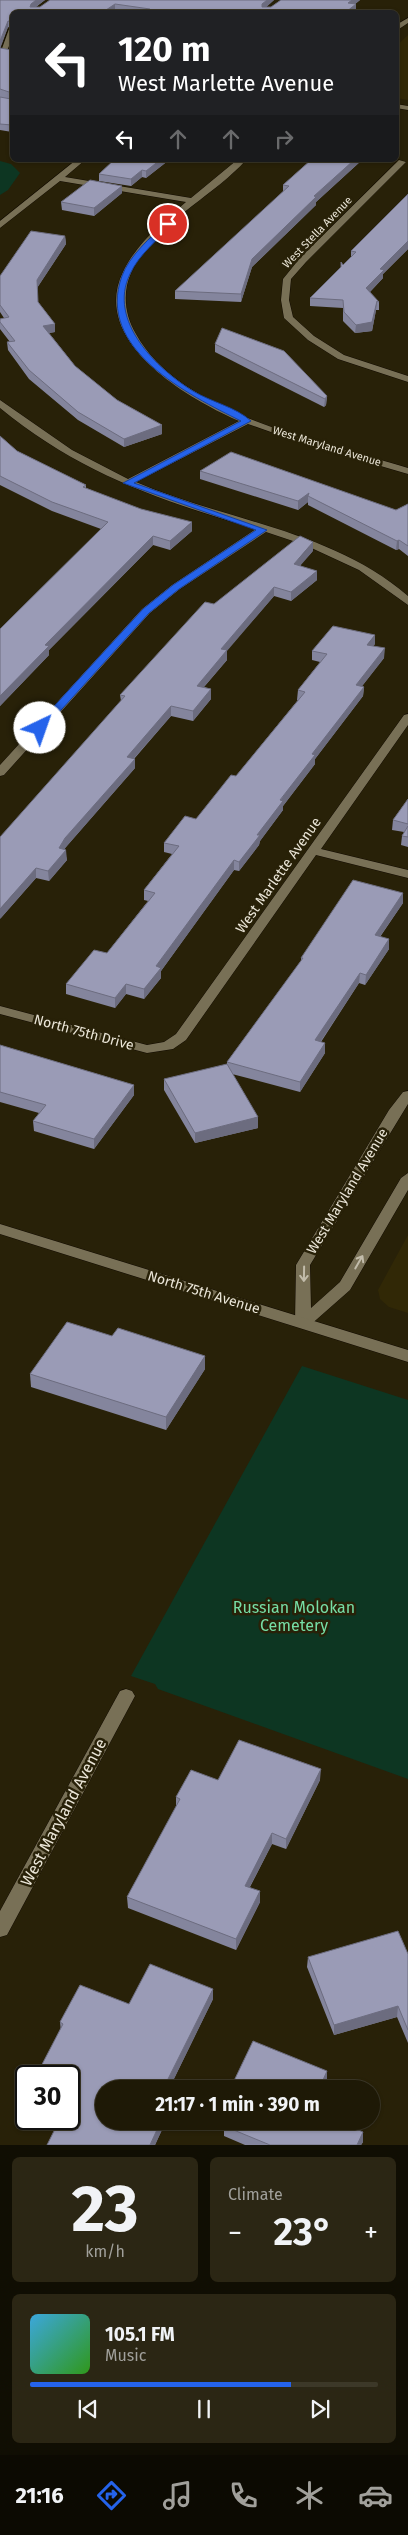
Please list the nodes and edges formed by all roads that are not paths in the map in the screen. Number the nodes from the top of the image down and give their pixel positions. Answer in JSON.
{"nodes":[{"id":1,"x":10,"y":35,"type":"edge"},
{"id":2,"x":2,"y":52,"type":"edge"},
{"id":3,"x":78,"y":162,"type":"edge"},
{"id":4,"x":240,"y":162,"type":"edge"},
{"id":5,"x":405,"y":162,"type":"edge"},
{"id":6,"x":58,"y":178,"type":"junction"},
{"id":7,"x":194,"y":201,"type":"junction"},
{"id":8,"x":0,"y":225,"type":"edge"},
{"id":9,"x":408,"y":379,"type":"edge"},
{"id":10,"x":0,"y":403,"type":"edge"},
{"id":11,"x":247,"y":421,"type":"junction"},
{"id":12,"x":408,"y":471,"type":"edge"},
{"id":13,"x":127,"y":483,"type":"junction"},
{"id":14,"x":262,"y":530,"type":"junction"},
{"id":15,"x":408,"y":602,"type":"edge"},
{"id":16,"x":408,"y":717,"type":"edge"},
{"id":17,"x":0,"y":772,"type":"edge"},
{"id":18,"x":313,"y":851,"type":"junction"},
{"id":19,"x":408,"y":874,"type":"edge"},
{"id":20,"x":0,"y":1010,"type":"edge"},
{"id":21,"x":168,"y":1046,"type":"joint"},
{"id":22,"x":408,"y":1095,"type":"edge"},
{"id":23,"x":408,"y":1178,"type":"edge"},
{"id":24,"x":0,"y":1229,"type":"edge"},
{"id":25,"x":303,"y":1322,"type":"junction"},
{"id":26,"x":408,"y":1356,"type":"edge"},
{"id":27,"x":126,"y":1696,"type":"dead end"},
{"id":28,"x":0,"y":1929,"type":"edge"}],
"edges":[{"from":1,"to":2,"type":"street"},
{"from":3,"to":6,"type":"street"},
{"from":4,"to":7,"type":"street","name":"West Maryland Avenue"},
{"from":5,"to":9,"type":"street","name":"West Stella Avenue"},
{"from":6,"to":7,"type":"street"},
{"from":6,"to":8,"type":"street"},
{"from":7,"to":11,"type":"street","name":"West Maryland Avenue"},
{"from":10,"to":13,"type":"street"},
{"from":11,"to":12,"type":"street","name":"West Maryland Avenue"},
{"from":11,"to":13,"type":"street"},
{"from":13,"to":14,"type":"street"},
{"from":14,"to":15,"type":"street"},
{"from":14,"to":17,"type":"street"},
{"from":16,"to":18,"type":"street","name":"West Marlette Avenue"},
{"from":18,"to":19,"type":"street"},
{"from":18,"to":21,"type":"street","name":"West Marlette Avenue"},
{"from":20,"to":21,"type":"street","name":"North 75th Drive"},
{"from":22,"to":25,"type":"street","name":"West Maryland Avenue","one_way":true},
{"from":25,"to":23,"type":"street","one_way":true},
{"from":24,"to":25,"type":"street","name":"North 75th Avenue"},
{"from":25,"to":26,"type":"street","name":"North 75th Avenue"},
{"from":27,"to":28,"type":"street","name":"West Maryland Avenue"}]}
